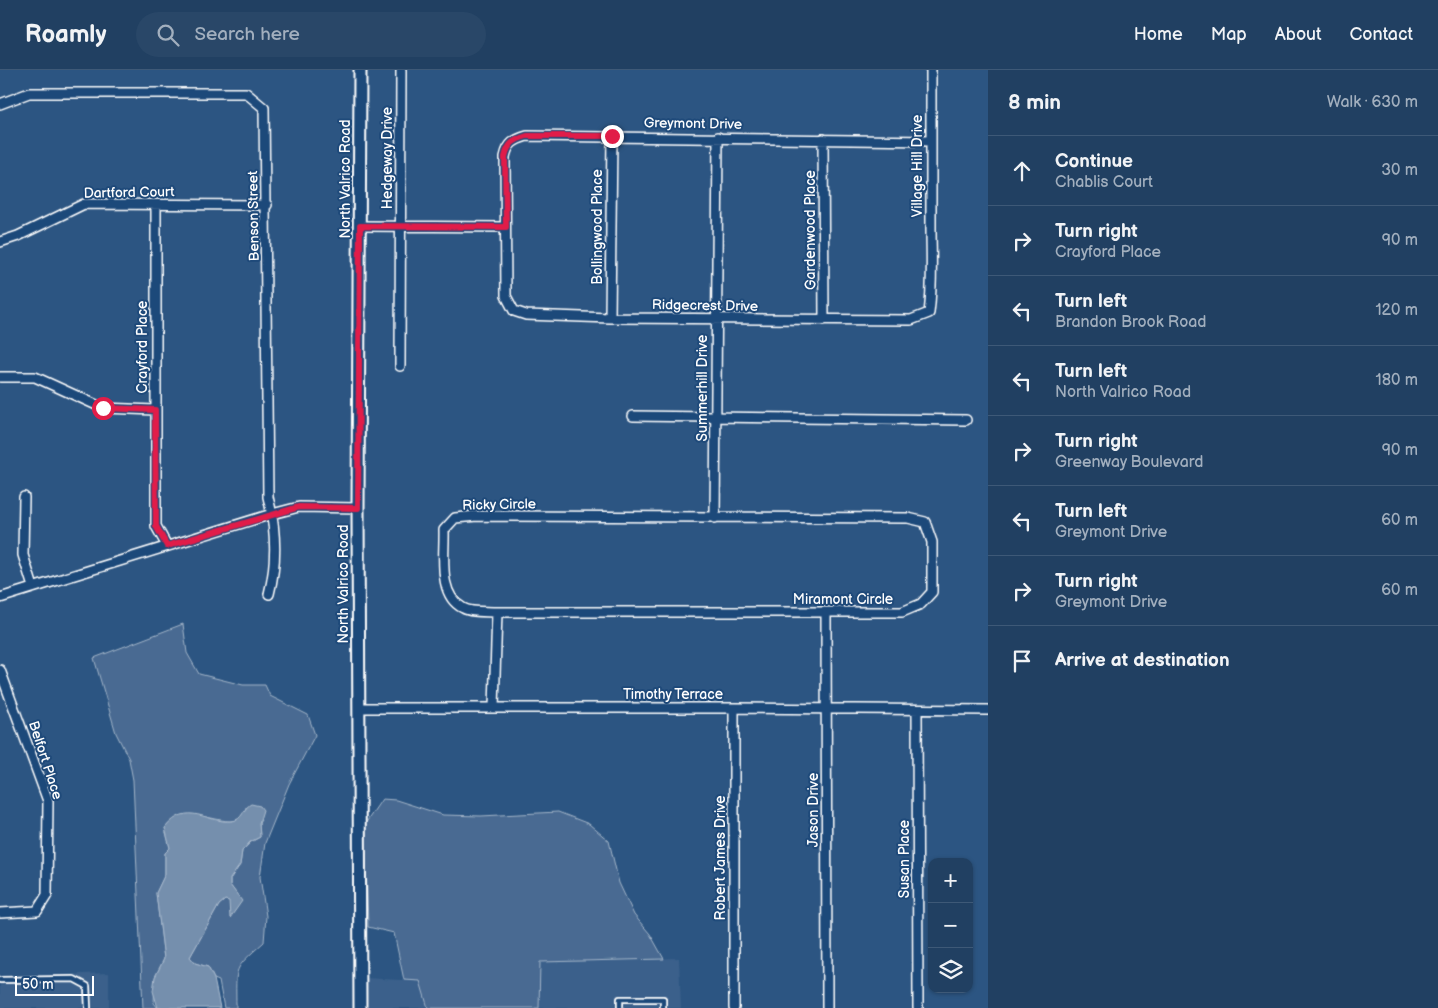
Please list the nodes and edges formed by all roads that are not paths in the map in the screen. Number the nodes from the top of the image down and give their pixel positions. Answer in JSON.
{"nodes":[{"id":1,"x":360,"y":70,"type":"edge"},
{"id":2,"x":401,"y":70,"type":"edge"},
{"id":3,"x":931,"y":70,"type":"edge"},
{"id":4,"x":0,"y":104,"type":"edge"},
{"id":5,"x":612,"y":136,"type":"junction"},
{"id":6,"x":718,"y":137,"type":"junction"},
{"id":7,"x":823,"y":139,"type":"junction"},
{"id":8,"x":931,"y":141,"type":"junction"},
{"id":9,"x":156,"y":205,"type":"junction"},
{"id":10,"x":267,"y":205,"type":"junction"},
{"id":11,"x":360,"y":226,"type":"junction"},
{"id":12,"x":400,"y":226,"type":"junction"},
{"id":13,"x":506,"y":227,"type":"junction"},
{"id":14,"x":0,"y":242,"type":"edge"},
{"id":15,"x":931,"y":261,"type":"joint"},
{"id":16,"x":610,"y":318,"type":"junction"},
{"id":17,"x":716,"y":319,"type":"junction"},
{"id":18,"x":824,"y":320,"type":"junction"},
{"id":19,"x":400,"y":366,"type":"dead end"},
{"id":20,"x":0,"y":377,"type":"edge"},
{"id":21,"x":155,"y":410,"type":"junction"},
{"id":22,"x":633,"y":416,"type":"dead end"},
{"id":23,"x":717,"y":417,"type":"junction"},
{"id":24,"x":966,"y":420,"type":"dead end"},
{"id":25,"x":24,"y":497,"type":"dead end"},
{"id":26,"x":358,"y":508,"type":"junction"},
{"id":27,"x":272,"y":514,"type":"junction"},
{"id":28,"x":715,"y":518,"type":"junction"},
{"id":29,"x":167,"y":546,"type":"junction"},
{"id":30,"x":33,"y":587,"type":"junction"},
{"id":31,"x":269,"y":594,"type":"dead end"},
{"id":32,"x":0,"y":598,"type":"edge"},
{"id":33,"x":497,"y":612,"type":"junction"},
{"id":34,"x":826,"y":613,"type":"junction"},
{"id":35,"x":0,"y":670,"type":"edge"},
{"id":36,"x":494,"y":707,"type":"junction"},
{"id":37,"x":359,"y":708,"type":"junction"},
{"id":38,"x":734,"y":708,"type":"junction"},
{"id":39,"x":826,"y":708,"type":"junction"},
{"id":40,"x":917,"y":710,"type":"junction"},
{"id":41,"x":988,"y":710,"type":"edge"},
{"id":42,"x":0,"y":913,"type":"edge"},
{"id":43,"x":0,"y":980,"type":"edge"},
{"id":44,"x":88,"y":1008,"type":"edge"},
{"id":45,"x":360,"y":1008,"type":"edge"},
{"id":46,"x":620,"y":1008,"type":"edge"},
{"id":47,"x":663,"y":1008,"type":"edge"},
{"id":48,"x":734,"y":1008,"type":"edge"},
{"id":49,"x":827,"y":1008,"type":"edge"},
{"id":50,"x":918,"y":1008,"type":"edge"}],
"edges":[{"from":1,"to":11,"type":"street","name":"North Valrico Road"},
{"from":2,"to":12,"type":"street","name":"Hedgeway Drive"},
{"from":3,"to":8,"type":"street","name":"Village Hill Drive"},
{"from":4,"to":10,"type":"street","name":"Benson Street"},
{"from":5,"to":6,"type":"street","name":"Greymont Drive"},
{"from":5,"to":13,"type":"street","name":"Greymont Drive"},
{"from":5,"to":16,"type":"street","name":"Bollingwood Place"},
{"from":6,"to":7,"type":"street","name":"Greymont Drive"},
{"from":6,"to":17,"type":"street","name":"Summerhill Drive"},
{"from":7,"to":8,"type":"street","name":"Greymont Drive"},
{"from":7,"to":18,"type":"street","name":"Gardenwood Place"},
{"from":8,"to":15,"type":"street","name":"Village Hill Drive"},
{"from":9,"to":10,"type":"street","name":"Dartford Court"},
{"from":9,"to":14,"type":"street","name":"Dartford Court"},
{"from":9,"to":21,"type":"street","name":"Crayford Place"},
{"from":10,"to":27,"type":"street","name":"Benson Street"},
{"from":11,"to":12,"type":"street"},
{"from":11,"to":26,"type":"street","name":"North Valrico Road"},
{"from":12,"to":13,"type":"street"},
{"from":12,"to":19,"type":"street","name":"Hedgeway Drive"},
{"from":13,"to":16,"type":"street","name":"Ridgecrest Drive"},
{"from":15,"to":18,"type":"street","name":"Ridgecrest Drive"},
{"from":16,"to":17,"type":"street","name":"Ridgecrest Drive"},
{"from":17,"to":18,"type":"street","name":"Ridgecrest Drive"},
{"from":17,"to":23,"type":"street","name":"Summerhill Drive"},
{"from":20,"to":21,"type":"street"},
{"from":21,"to":29,"type":"street","name":"Crayford Place"},
{"from":22,"to":23,"type":"street"},
{"from":23,"to":24,"type":"street"},
{"from":23,"to":28,"type":"street","name":"Summerhill Drive"},
{"from":25,"to":30,"type":"street"},
{"from":26,"to":27,"type":"street"},
{"from":26,"to":37,"type":"street","name":"North Valrico Road"},
{"from":27,"to":29,"type":"street"},
{"from":27,"to":31,"type":"street","name":"Benson Street"},
{"from":28,"to":33,"type":"street","name":"Ricky Circle"},
{"from":28,"to":34,"type":"street","name":"Miramont Circle"},
{"from":29,"to":30,"type":"street"},
{"from":30,"to":32,"type":"street"},
{"from":33,"to":34,"type":"street","name":"Miramont Circle"},
{"from":33,"to":36,"type":"street"},
{"from":34,"to":39,"type":"street","name":"Jason Drive"},
{"from":35,"to":42,"type":"street","name":"Belfort Place"},
{"from":36,"to":37,"type":"street","name":"Timothy Terrace"},
{"from":36,"to":38,"type":"street","name":"Timothy Terrace"},
{"from":37,"to":45,"type":"street","name":"North Valrico Road"},
{"from":38,"to":39,"type":"street","name":"Timothy Terrace"},
{"from":38,"to":48,"type":"street","name":"Robert James Drive"},
{"from":39,"to":40,"type":"street","name":"Timothy Terrace"},
{"from":39,"to":49,"type":"street","name":"Jason Drive"},
{"from":40,"to":41,"type":"street","name":"Timothy Terrace"},
{"from":40,"to":50,"type":"street","name":"Susan Place"},
{"from":43,"to":44,"type":"lane"},
{"from":46,"to":47,"type":"lane"}]}
